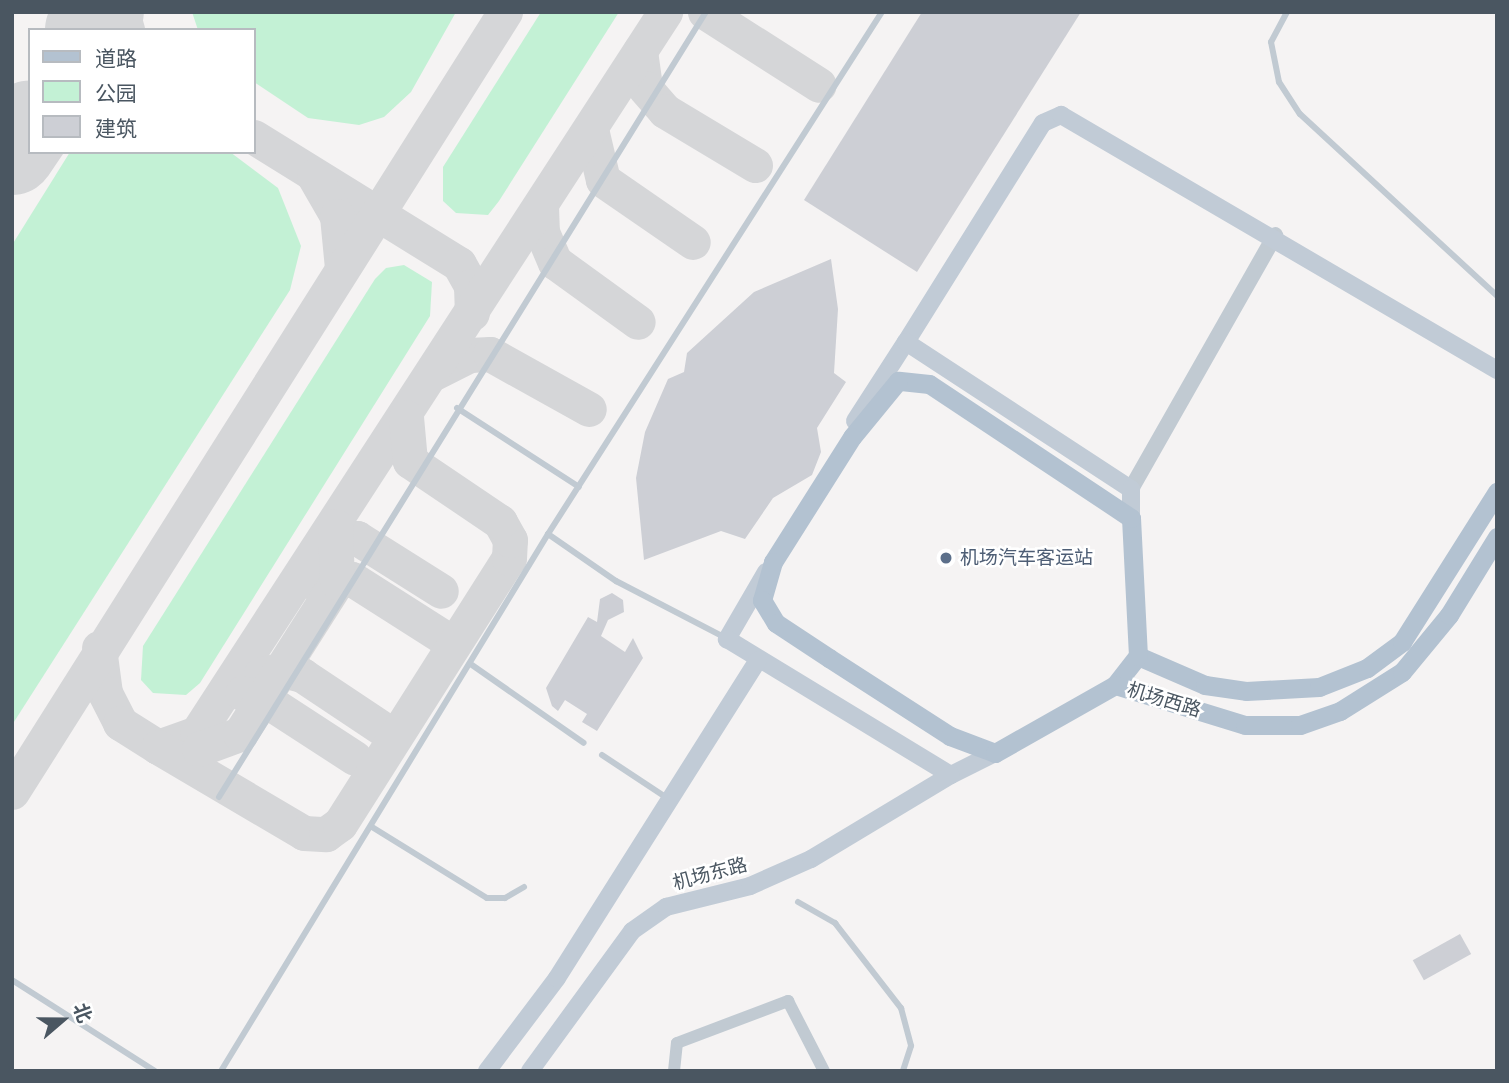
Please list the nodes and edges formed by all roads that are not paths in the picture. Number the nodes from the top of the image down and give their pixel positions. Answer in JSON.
{"nodes":[{"id":1,"x":706,"y":12,"type":"edge"},
{"id":2,"x":882,"y":12,"type":"edge"},
{"id":3,"x":1287,"y":12,"type":"edge"},
{"id":4,"x":1275,"y":235,"type":"junction"},
{"id":5,"x":1497,"y":296,"type":"edge"},
{"id":6,"x":906,"y":342,"type":"junction"},
{"id":7,"x":1497,"y":370,"type":"edge"},
{"id":8,"x":457,"y":408,"type":"junction"},
{"id":9,"x":579,"y":487,"type":"junction"},
{"id":10,"x":1131,"y":489,"type":"junction"},
{"id":11,"x":1497,"y":492,"type":"edge"},
{"id":12,"x":1131,"y":518,"type":"junction"},
{"id":13,"x":548,"y":534,"type":"junction"},
{"id":14,"x":1497,"y":537,"type":"edge"},
{"id":15,"x":727,"y":639,"type":"junction"},
{"id":16,"x":1138,"y":656,"type":"junction"},
{"id":17,"x":758,"y":660,"type":"junction"},
{"id":18,"x":472,"y":665,"type":"junction"},
{"id":19,"x":1115,"y":685,"type":"junction"},
{"id":20,"x":584,"y":743,"type":"dead end"},
{"id":21,"x":995,"y":753,"type":"junction"},
{"id":22,"x":602,"y":755,"type":"dead end"},
{"id":23,"x":951,"y":775,"type":"junction"},
{"id":24,"x":219,"y":797,"type":"dead end"},
{"id":25,"x":672,"y":800,"type":"junction"},
{"id":26,"x":372,"y":827,"type":"junction"},
{"id":27,"x":524,"y":887,"type":"dead end"},
{"id":28,"x":798,"y":902,"type":"dead end"},
{"id":29,"x":12,"y":980,"type":"edge"},
{"id":30,"x":155,"y":1071,"type":"edge"},
{"id":31,"x":221,"y":1071,"type":"edge"},
{"id":32,"x":487,"y":1071,"type":"edge"},
{"id":33,"x":530,"y":1071,"type":"edge"},
{"id":34,"x":674,"y":1071,"type":"edge"},
{"id":35,"x":824,"y":1071,"type":"edge"},
{"id":36,"x":903,"y":1071,"type":"edge"}],
"edges":[{"from":1,"to":8,"type":"lane"},
{"from":2,"to":9,"type":"lane"},
{"from":3,"to":5,"type":"lane"},
{"from":4,"to":6,"type":"main road"},
{"from":4,"to":7,"type":"main road"},
{"from":4,"to":10,"type":"street"},
{"from":6,"to":10,"type":"main road"},
{"from":6,"to":15,"type":"main road"},
{"from":8,"to":9,"type":"lane"},
{"from":8,"to":24,"type":"lane"},
{"from":9,"to":13,"type":"lane"},
{"from":10,"to":12,"type":"main road"},
{"from":11,"to":16,"type":"main road"},
{"from":12,"to":16,"type":"main road"},
{"from":12,"to":21,"type":"main road"},
{"from":13,"to":15,"type":"lane"},
{"from":13,"to":18,"type":"lane"},
{"from":14,"to":19,"type":"main road","name":"机场西路"},
{"from":15,"to":17,"type":"main road"},
{"from":16,"to":19,"type":"main road"},
{"from":17,"to":23,"type":"main road"},
{"from":17,"to":25,"type":"main road"},
{"from":18,"to":20,"type":"lane"},
{"from":18,"to":26,"type":"lane"},
{"from":19,"to":21,"type":"main road","name":"机场西路"},
{"from":21,"to":23,"type":"main road","name":"机场西路"},
{"from":22,"to":25,"type":"lane"},
{"from":23,"to":33,"type":"main road","name":"机场东路"},
{"from":25,"to":32,"type":"main road"},
{"from":26,"to":27,"type":"lane"},
{"from":26,"to":31,"type":"lane"},
{"from":28,"to":36,"type":"lane"},
{"from":29,"to":30,"type":"lane"},
{"from":34,"to":35,"type":"street"}]}
